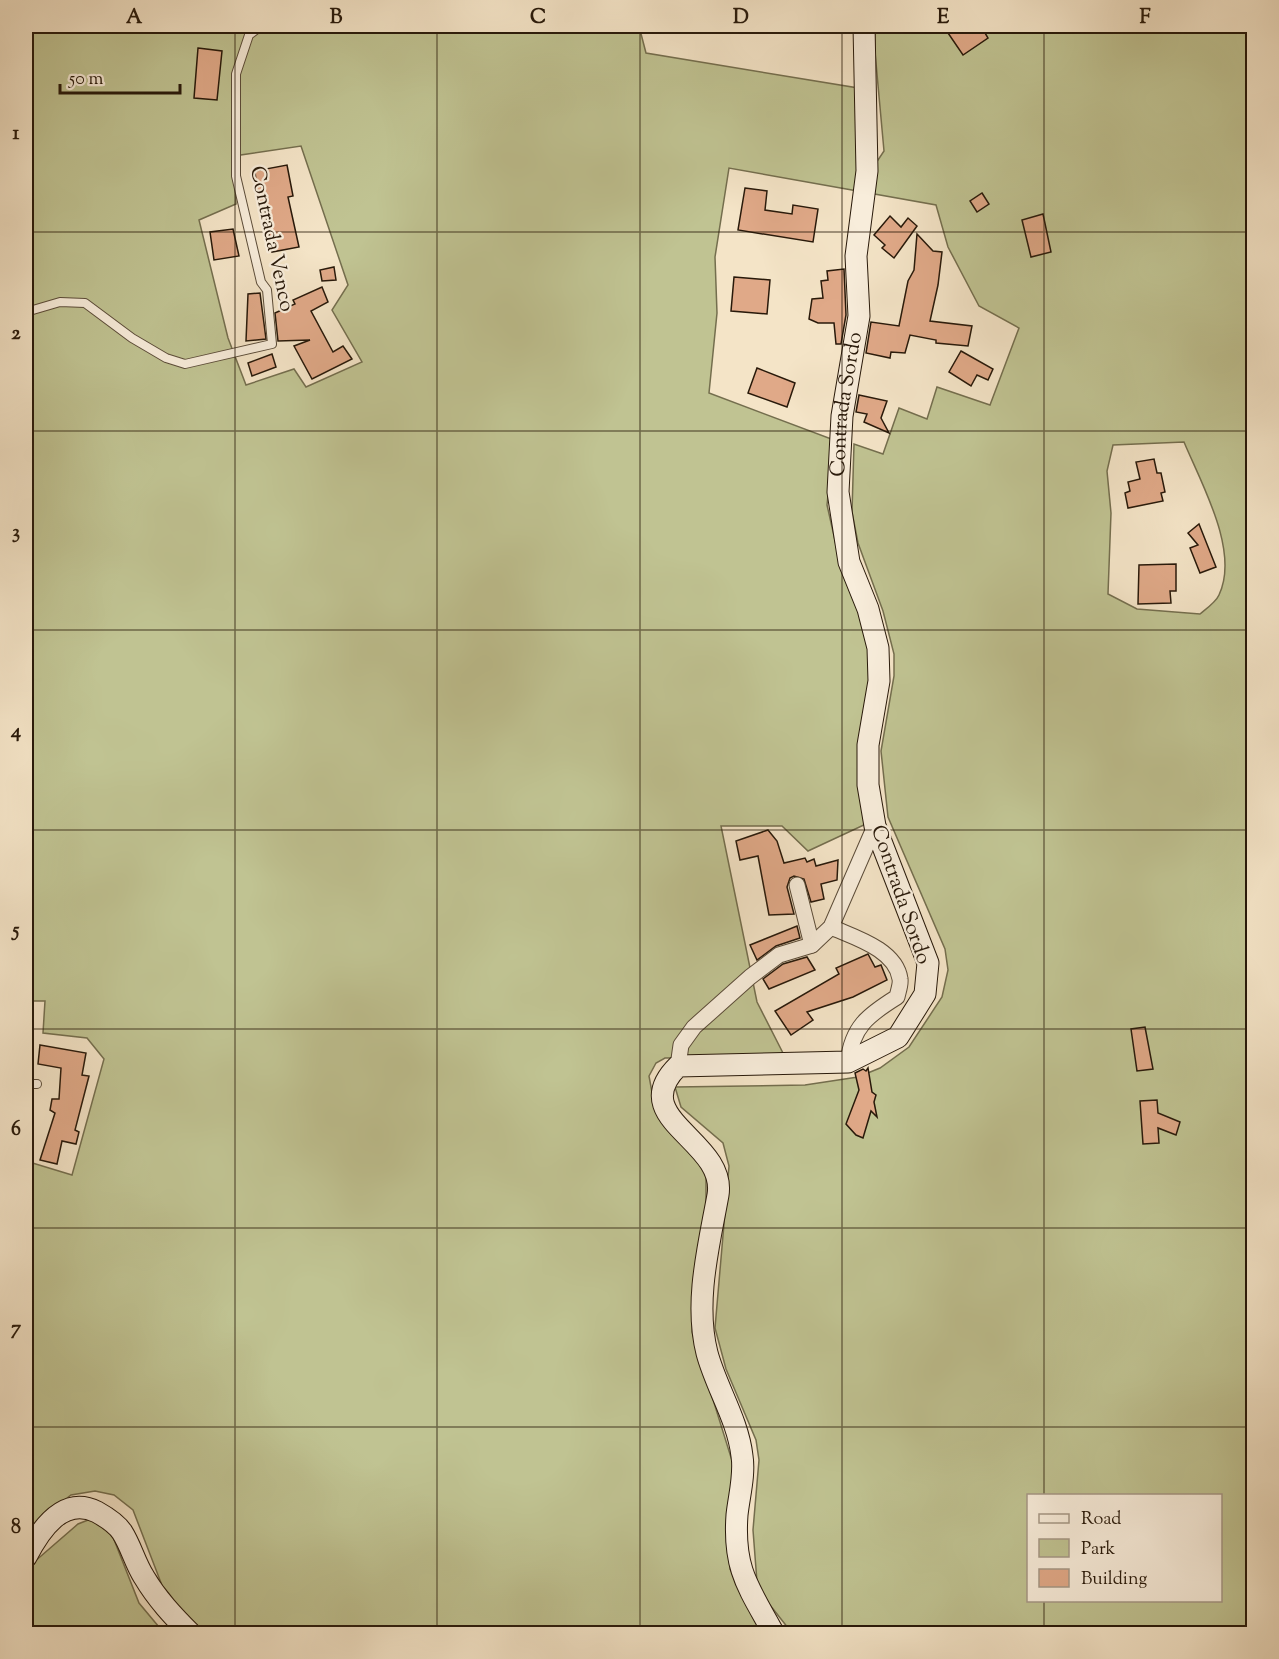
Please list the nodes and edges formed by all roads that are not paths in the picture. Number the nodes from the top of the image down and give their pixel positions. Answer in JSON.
{"nodes":[{"id":1,"x":261,"y":26,"type":"edge"},
{"id":2,"x":864,"y":26,"type":"edge"},
{"id":3,"x":26,"y":312,"type":"edge"},
{"id":4,"x":875,"y":826,"type":"junction"},
{"id":5,"x":797,"y":885,"type":"dead end"},
{"id":6,"x":831,"y":927,"type":"junction"},
{"id":7,"x":812,"y":945,"type":"junction"},
{"id":8,"x":848,"y":1062,"type":"junction"},
{"id":9,"x":678,"y":1066,"type":"junction"},
{"id":10,"x":26,"y":1084,"type":"edge"},
{"id":11,"x":37,"y":1084,"type":"dead end"},
{"id":12,"x":26,"y":1557,"type":"edge"},
{"id":13,"x":191,"y":1634,"type":"edge"},
{"id":14,"x":774,"y":1634,"type":"edge"}],
"edges":[{"from":1,"to":3,"type":"lane","name":"Contrada Venco"},
{"from":2,"to":4,"type":"street","name":"Contrada Sordo"},
{"from":4,"to":6,"type":"street"},
{"from":4,"to":8,"type":"street","name":"Contrada Sordo"},
{"from":5,"to":7,"type":"street"},
{"from":6,"to":7,"type":"street"},
{"from":6,"to":8,"type":"street"},
{"from":7,"to":9,"type":"street"},
{"from":8,"to":9,"type":"street","name":"Contrada Sordo"},
{"from":9,"to":14,"type":"street"},
{"from":10,"to":11,"type":"lane"},
{"from":12,"to":13,"type":"street"}]}
